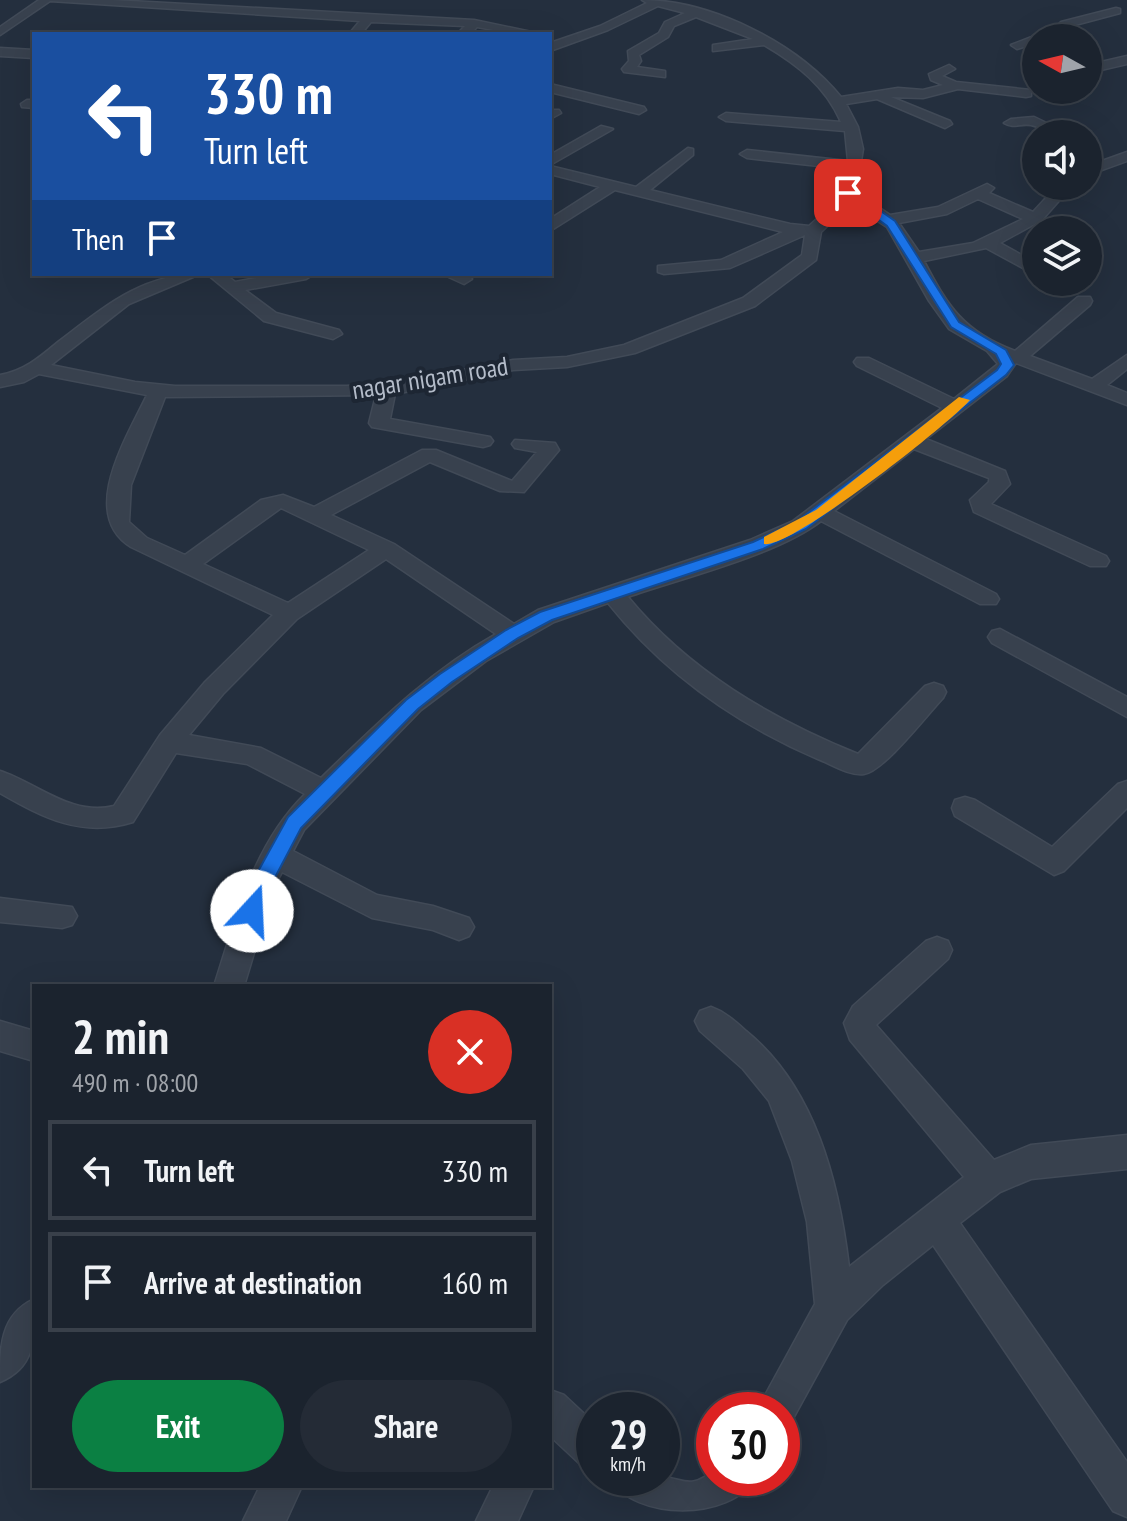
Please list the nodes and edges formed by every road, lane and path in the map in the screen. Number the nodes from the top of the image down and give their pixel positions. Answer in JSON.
{"nodes":[{"id":1,"x":46,"y":0,"type":"edge"},
{"id":2,"x":55,"y":0,"type":"edge"},
{"id":3,"x":271,"y":0,"type":"edge"},
{"id":4,"x":1090,"y":0,"type":"edge"},
{"id":5,"x":653,"y":1,"type":"edge"},
{"id":6,"x":176,"y":3,"type":"edge"},
{"id":7,"x":21,"y":11,"type":"junction"},
{"id":8,"x":260,"y":12,"type":"junction"},
{"id":9,"x":697,"y":12,"type":"junction"},
{"id":10,"x":1122,"y":12,"type":"edge"},
{"id":11,"x":368,"y":18,"type":"junction"},
{"id":12,"x":0,"y":23,"type":"edge"},
{"id":13,"x":474,"y":23,"type":"junction"},
{"id":14,"x":0,"y":32,"type":"edge"},
{"id":15,"x":357,"y":32,"type":"edge"},
{"id":16,"x":465,"y":32,"type":"edge"},
{"id":17,"x":524,"y":32,"type":"edge"},
{"id":18,"x":765,"y":41,"type":"junction"},
{"id":19,"x":552,"y":44,"type":"edge"},
{"id":20,"x":1017,"y":45,"type":"dead end"},
{"id":21,"x":717,"y":48,"type":"dead end"},
{"id":22,"x":0,"y":52,"type":"edge"},
{"id":23,"x":32,"y":54,"type":"edge"},
{"id":24,"x":1126,"y":61,"type":"edge"},
{"id":25,"x":1102,"y":66,"type":"edge"},
{"id":26,"x":949,"y":69,"type":"dead end"},
{"id":27,"x":661,"y":74,"type":"dead end"},
{"id":28,"x":957,"y":85,"type":"junction"},
{"id":29,"x":552,"y":88,"type":"edge"},
{"id":30,"x":1022,"y":93,"type":"edge"},
{"id":31,"x":876,"y":95,"type":"junction"},
{"id":32,"x":838,"y":101,"type":"junction"},
{"id":33,"x":639,"y":110,"type":"dead end"},
{"id":34,"x":726,"y":117,"type":"dead end"},
{"id":35,"x":1022,"y":122,"type":"edge"},
{"id":36,"x":1011,"y":123,"type":"dead end"},
{"id":37,"x":945,"y":124,"type":"dead end"},
{"id":38,"x":851,"y":127,"type":"junction"},
{"id":39,"x":606,"y":129,"type":"dead end"},
{"id":40,"x":688,"y":152,"type":"dead end"},
{"id":41,"x":747,"y":154,"type":"dead end"},
{"id":42,"x":1127,"y":156,"type":"edge"},
{"id":43,"x":552,"y":160,"type":"edge"},
{"id":44,"x":1102,"y":164,"type":"edge"},
{"id":45,"x":855,"y":166,"type":"junction"},
{"id":46,"x":552,"y":170,"type":"edge"},
{"id":47,"x":613,"y":185,"type":"junction"},
{"id":48,"x":640,"y":191,"type":"junction"},
{"id":49,"x":850,"y":197,"type":"junction"},
{"id":50,"x":1057,"y":200,"type":"edge"},
{"id":51,"x":1030,"y":216,"type":"edge"},
{"id":52,"x":1037,"y":216,"type":"edge"},
{"id":53,"x":887,"y":220,"type":"junction"},
{"id":54,"x":552,"y":225,"type":"edge"},
{"id":55,"x":1022,"y":225,"type":"edge"},
{"id":56,"x":805,"y":231,"type":"junction"},
{"id":57,"x":988,"y":243,"type":"junction"},
{"id":58,"x":915,"y":257,"type":"junction"},
{"id":59,"x":1022,"y":262,"type":"edge"},
{"id":60,"x":664,"y":269,"type":"dead end"},
{"id":61,"x":187,"y":276,"type":"edge"},
{"id":62,"x":218,"y":276,"type":"edge"},
{"id":63,"x":295,"y":276,"type":"edge"},
{"id":64,"x":232,"y":287,"type":"junction"},
{"id":65,"x":1084,"y":301,"type":"dead end"},
{"id":66,"x":333,"y":334,"type":"dead end"},
{"id":67,"x":1010,"y":355,"type":"junction"},
{"id":68,"x":1127,"y":360,"type":"edge"},
{"id":69,"x":863,"y":362,"type":"dead end"},
{"id":70,"x":37,"y":368,"type":"junction"},
{"id":71,"x":0,"y":381,"type":"edge"},
{"id":72,"x":1094,"y":387,"type":"junction"},
{"id":73,"x":387,"y":389,"type":"junction"},
{"id":74,"x":158,"y":391,"type":"junction"},
{"id":75,"x":1127,"y":399,"type":"edge"},
{"id":76,"x":955,"y":407,"type":"junction"},
{"id":77,"x":910,"y":440,"type":"junction"},
{"id":78,"x":483,"y":441,"type":"dead end"},
{"id":79,"x":522,"y":444,"type":"dead end"},
{"id":80,"x":821,"y":513,"type":"junction"},
{"id":81,"x":316,"y":515,"type":"junction"},
{"id":82,"x":386,"y":549,"type":"junction"},
{"id":83,"x":1098,"y":561,"type":"dead end"},
{"id":84,"x":187,"y":565,"type":"junction"},
{"id":85,"x":613,"y":594,"type":"junction"},
{"id":86,"x":988,"y":599,"type":"dead end"},
{"id":87,"x":289,"y":613,"type":"junction"},
{"id":88,"x":512,"y":634,"type":"junction"},
{"id":89,"x":1000,"y":637,"type":"dead end"},
{"id":90,"x":934,"y":692,"type":"dead end"},
{"id":91,"x":1127,"y":708,"type":"edge"},
{"id":92,"x":169,"y":742,"type":"junction"},
{"id":93,"x":0,"y":781,"type":"edge"},
{"id":94,"x":322,"y":791,"type":"junction"},
{"id":95,"x":1127,"y":791,"type":"edge"},
{"id":96,"x":965,"y":808,"type":"dead end"},
{"id":97,"x":275,"y":855,"type":"junction"},
{"id":98,"x":0,"y":910,"type":"edge"},
{"id":99,"x":62,"y":916,"type":"dead end"},
{"id":100,"x":459,"y":927,"type":"dead end"},
{"id":101,"x":937,"y":950,"type":"dead end"},
{"id":102,"x":230,"y":984,"type":"edge"},
{"id":103,"x":711,"y":1021,"type":"dead end"},
{"id":104,"x":0,"y":1036,"type":"edge"},
{"id":105,"x":32,"y":1045,"type":"edge"},
{"id":106,"x":1127,"y":1152,"type":"edge"},
{"id":107,"x":988,"y":1180,"type":"junction"},
{"id":108,"x":937,"y":1220,"type":"junction"},
{"id":109,"x":834,"y":1307,"type":"junction"},
{"id":110,"x":32,"y":1321,"type":"edge"},
{"id":111,"x":0,"y":1363,"type":"edge"},
{"id":112,"x":786,"y":1392,"type":"edge"},
{"id":113,"x":552,"y":1413,"type":"edge"},
{"id":114,"x":576,"y":1434,"type":"edge"},
{"id":115,"x":281,"y":1488,"type":"edge"},
{"id":116,"x":513,"y":1488,"type":"edge"},
{"id":117,"x":653,"y":1496,"type":"edge"},
{"id":118,"x":718,"y":1496,"type":"edge"},
{"id":119,"x":1127,"y":1497,"type":"edge"},
{"id":120,"x":264,"y":1521,"type":"edge"},
{"id":121,"x":497,"y":1521,"type":"edge"}],
"edges":[{"from":1,"to":7,"type":"street"},
{"from":2,"to":6,"type":"street"},
{"from":3,"to":8,"type":"street"},
{"from":4,"to":10,"type":"street"},
{"from":5,"to":9,"type":"street"},
{"from":5,"to":19,"type":"street"},
{"from":6,"to":8,"type":"street"},
{"from":7,"to":12,"type":"street"},
{"from":7,"to":14,"type":"street"},
{"from":8,"to":11,"type":"street"},
{"from":9,"to":18,"type":"street"},
{"from":9,"to":27,"type":"street"},
{"from":10,"to":20,"type":"street"},
{"from":11,"to":13,"type":"street"},
{"from":11,"to":15,"type":"street"},
{"from":13,"to":16,"type":"street"},
{"from":13,"to":17,"type":"street"},
{"from":18,"to":21,"type":"street"},
{"from":18,"to":32,"type":"street"},
{"from":22,"to":23,"type":"street"},
{"from":24,"to":25,"type":"street"},
{"from":26,"to":28,"type":"street"},
{"from":28,"to":30,"type":"street"},
{"from":28,"to":31,"type":"street"},
{"from":29,"to":33,"type":"street"},
{"from":31,"to":32,"type":"street"},
{"from":31,"to":37,"type":"street"},
{"from":32,"to":38,"type":"street"},
{"from":34,"to":38,"type":"street"},
{"from":35,"to":36,"type":"street"},
{"from":38,"to":45,"type":"street"},
{"from":39,"to":43,"type":"street"},
{"from":40,"to":48,"type":"street"},
{"from":41,"to":45,"type":"street"},
{"from":42,"to":44,"type":"street"},
{"from":45,"to":49,"type":"street"},
{"from":46,"to":47,"type":"street"},
{"from":47,"to":48,"type":"street"},
{"from":47,"to":54,"type":"street"},
{"from":48,"to":56,"type":"street"},
{"from":49,"to":53,"type":"street"},
{"from":49,"to":56,"type":"street","name":"nagar nigam road"},
{"from":50,"to":52,"type":"street"},
{"from":51,"to":53,"type":"street"},
{"from":53,"to":58,"type":"street"},
{"from":55,"to":57,"type":"street"},
{"from":56,"to":60,"type":"street"},
{"from":56,"to":73,"type":"street","name":"nagar nigam road"},
{"from":57,"to":58,"type":"street"},
{"from":57,"to":59,"type":"street"},
{"from":58,"to":67,"type":"street"},
{"from":61,"to":70,"type":"street"},
{"from":62,"to":64,"type":"street"},
{"from":63,"to":64,"type":"street"},
{"from":64,"to":66,"type":"street"},
{"from":65,"to":67,"type":"street"},
{"from":67,"to":72,"type":"street"},
{"from":67,"to":76,"type":"street"},
{"from":68,"to":72,"type":"street"},
{"from":69,"to":76,"type":"street"},
{"from":70,"to":71,"type":"street"},
{"from":70,"to":74,"type":"street","name":"nagar nigam road"},
{"from":72,"to":75,"type":"street"},
{"from":73,"to":74,"type":"street","name":"nagar nigam road"},
{"from":73,"to":78,"type":"street"},
{"from":74,"to":84,"type":"street"},
{"from":76,"to":77,"type":"street"},
{"from":77,"to":80,"type":"street"},
{"from":77,"to":83,"type":"street"},
{"from":79,"to":81,"type":"street"},
{"from":80,"to":85,"type":"street"},
{"from":80,"to":86,"type":"street"},
{"from":81,"to":82,"type":"street"},
{"from":81,"to":84,"type":"street"},
{"from":82,"to":87,"type":"street"},
{"from":82,"to":88,"type":"street"},
{"from":84,"to":87,"type":"street"},
{"from":85,"to":88,"type":"street"},
{"from":85,"to":90,"type":"street"},
{"from":87,"to":92,"type":"street"},
{"from":88,"to":94,"type":"street"},
{"from":89,"to":91,"type":"street"},
{"from":92,"to":93,"type":"street"},
{"from":92,"to":94,"type":"street"},
{"from":94,"to":97,"type":"street"},
{"from":95,"to":96,"type":"street"},
{"from":97,"to":100,"type":"street"},
{"from":97,"to":102,"type":"street"},
{"from":98,"to":99,"type":"street"},
{"from":101,"to":107,"type":"street"},
{"from":103,"to":109,"type":"street"},
{"from":104,"to":105,"type":"street"},
{"from":106,"to":107,"type":"street"},
{"from":107,"to":108,"type":"street"},
{"from":108,"to":109,"type":"street"},
{"from":108,"to":119,"type":"street"},
{"from":109,"to":112,"type":"street"},
{"from":110,"to":111,"type":"street"},
{"from":113,"to":114,"type":"street"},
{"from":115,"to":120,"type":"street"},
{"from":116,"to":121,"type":"street"},
{"from":117,"to":118,"type":"street"}]}
